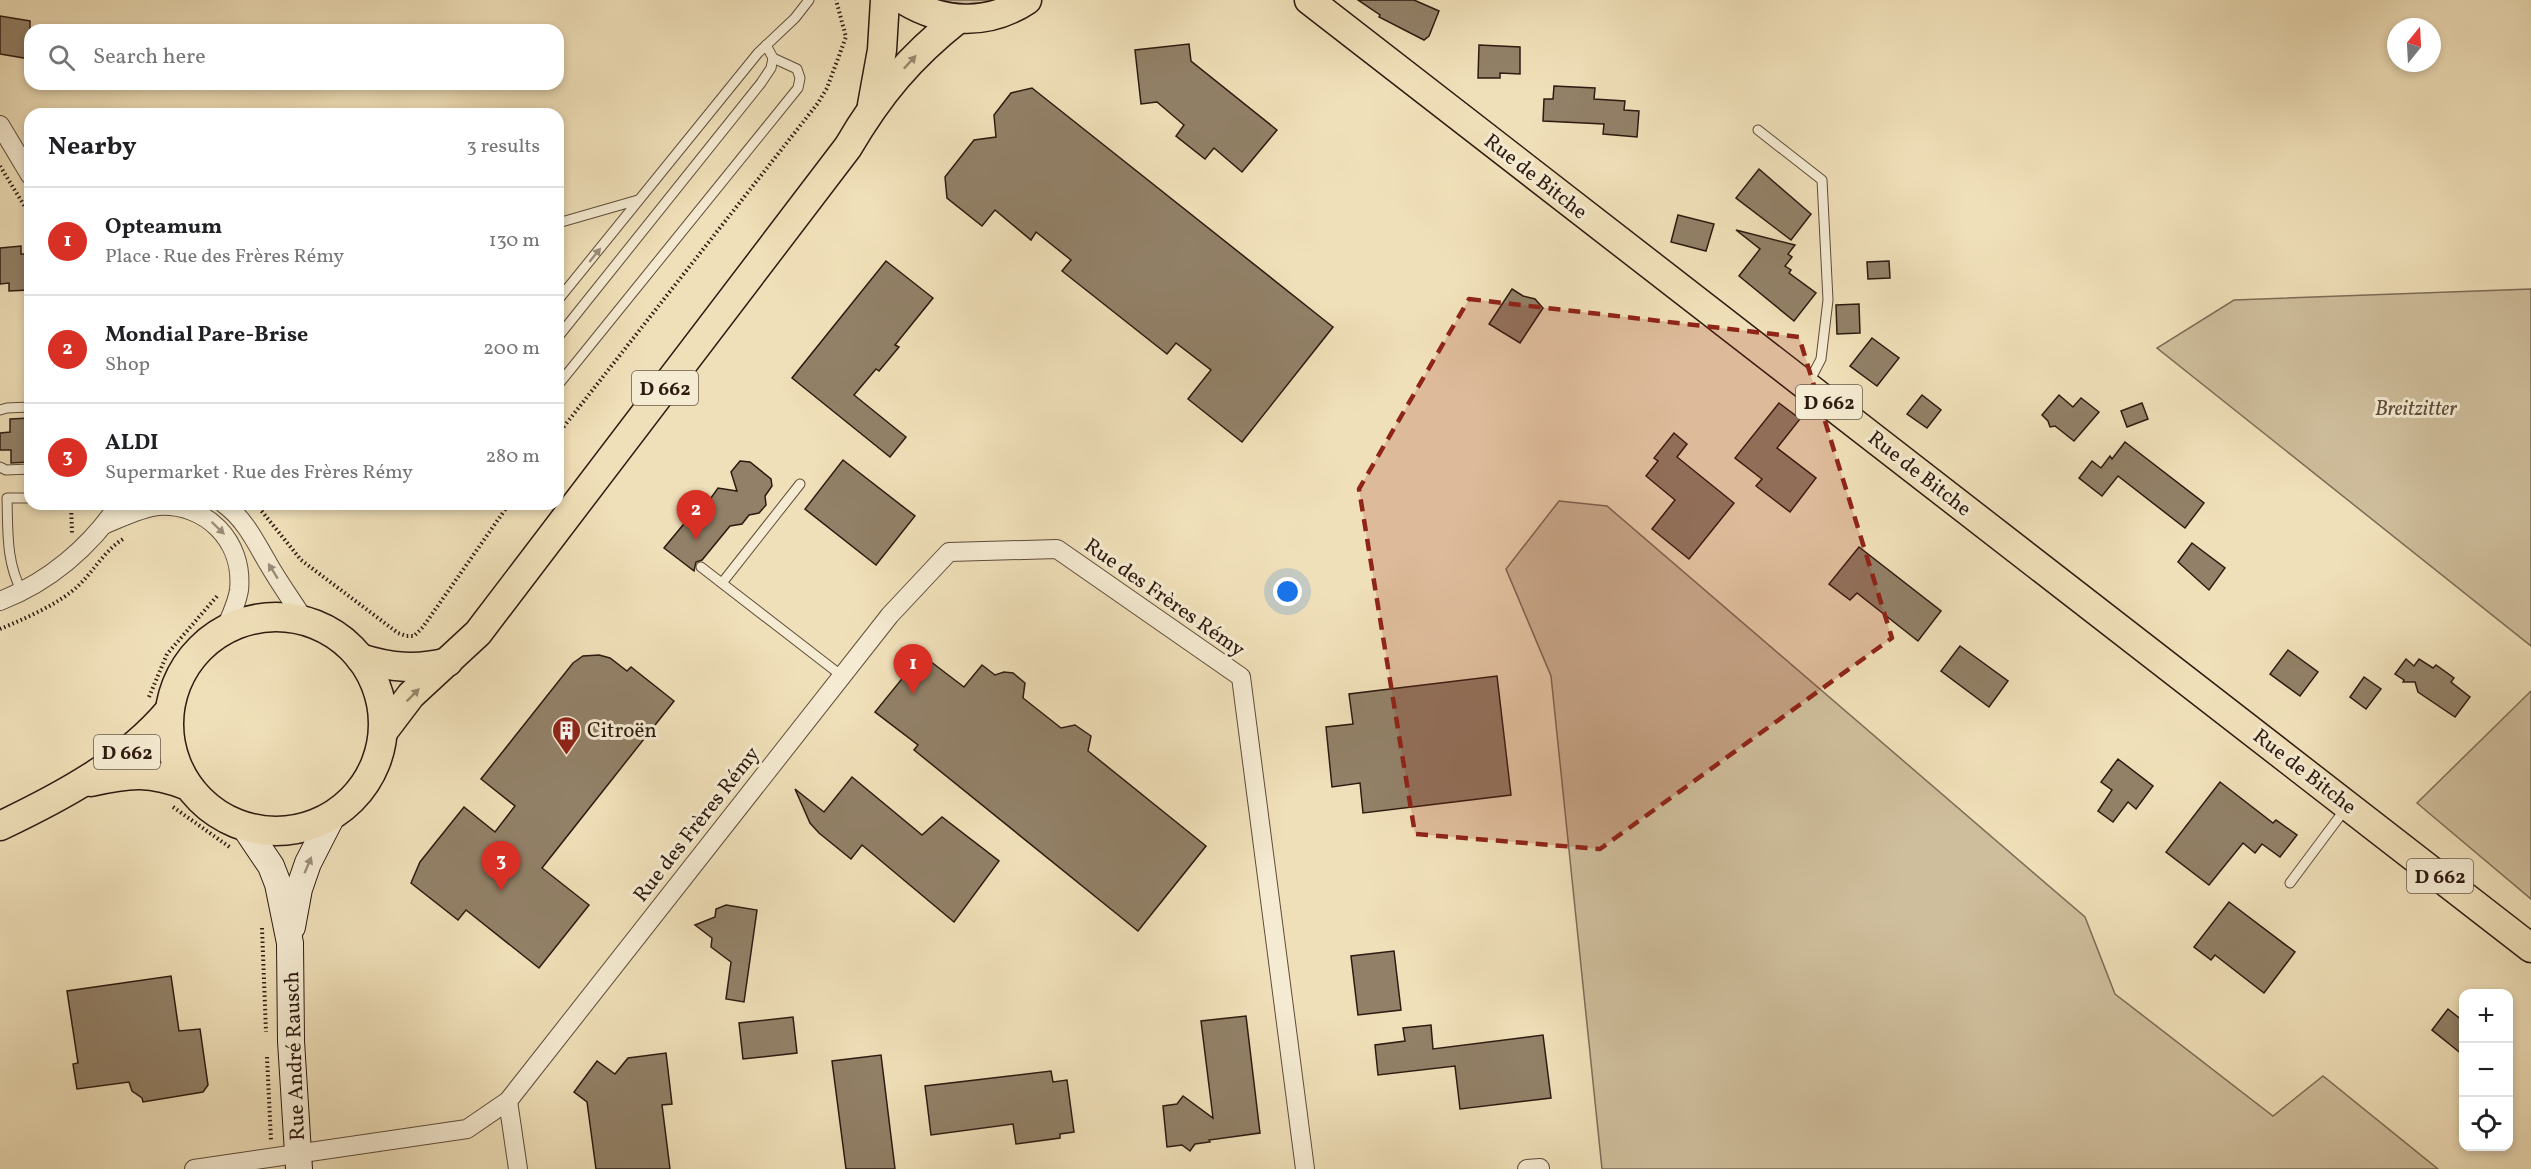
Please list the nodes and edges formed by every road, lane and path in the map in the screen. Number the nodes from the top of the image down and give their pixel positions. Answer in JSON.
{"nodes":[{"id":1,"x":809,"y":0,"type":"edge"},
{"id":2,"x":836,"y":0,"type":"edge"},
{"id":3,"x":885,"y":0,"type":"edge"},
{"id":4,"x":904,"y":0,"type":"edge"},
{"id":5,"x":1027,"y":0,"type":"edge"},
{"id":6,"x":1309,"y":0,"type":"edge"},
{"id":7,"x":958,"y":19,"type":"junction"},
{"id":8,"x":766,"y":45,"type":"junction"},
{"id":9,"x":773,"y":58,"type":"junction"},
{"id":10,"x":872,"y":106,"type":"junction"},
{"id":11,"x":0,"y":125,"type":"edge"},
{"id":12,"x":1758,"y":130,"type":"dead end"},
{"id":13,"x":24,"y":165,"type":"edge"},
{"id":14,"x":0,"y":166,"type":"edge"},
{"id":15,"x":638,"y":200,"type":"junction"},
{"id":16,"x":24,"y":204,"type":"edge"},
{"id":17,"x":564,"y":221,"type":"edge"},
{"id":18,"x":564,"y":292,"type":"edge"},
{"id":19,"x":564,"y":329,"type":"edge"},
{"id":20,"x":564,"y":378,"type":"edge"},
{"id":21,"x":1807,"y":386,"type":"junction"},
{"id":22,"x":24,"y":407,"type":"edge"},
{"id":23,"x":0,"y":410,"type":"edge"},
{"id":24,"x":564,"y":426,"type":"edge"},
{"id":25,"x":0,"y":467,"type":"edge"},
{"id":26,"x":24,"y":470,"type":"edge"},
{"id":27,"x":800,"y":484,"type":"dead end"},
{"id":28,"x":24,"y":498,"type":"edge"},
{"id":29,"x":116,"y":510,"type":"edge"},
{"id":30,"x":140,"y":510,"type":"edge"},
{"id":31,"x":188,"y":510,"type":"edge"},
{"id":32,"x":231,"y":510,"type":"edge"},
{"id":33,"x":261,"y":510,"type":"edge"},
{"id":34,"x":505,"y":510,"type":"edge"},
{"id":35,"x":106,"y":524,"type":"junction"},
{"id":36,"x":701,"y":567,"type":"dead end"},
{"id":37,"x":722,"y":583,"type":"junction"},
{"id":38,"x":22,"y":592,"type":"junction"},
{"id":39,"x":0,"y":601,"type":"edge"},
{"id":40,"x":305,"y":621,"type":"junction"},
{"id":41,"x":225,"y":629,"type":"junction"},
{"id":42,"x":360,"y":658,"type":"junction"},
{"id":43,"x":448,"y":662,"type":"junction"},
{"id":44,"x":842,"y":676,"type":"junction"},
{"id":45,"x":169,"y":711,"type":"junction"},
{"id":46,"x":383,"y":732,"type":"junction"},
{"id":47,"x":78,"y":785,"type":"junction"},
{"id":48,"x":188,"y":786,"type":"junction"},
{"id":49,"x":2348,"y":805,"type":"junction"},
{"id":50,"x":332,"y":816,"type":"junction"},
{"id":51,"x":0,"y":826,"type":"edge"},
{"id":52,"x":244,"y":826,"type":"junction"},
{"id":53,"x":2290,"y":883,"type":"dead end"},
{"id":54,"x":290,"y":942,"type":"junction"},
{"id":55,"x":2531,"y":948,"type":"edge"},
{"id":56,"x":508,"y":1101,"type":"junction"},
{"id":57,"x":298,"y":1162,"type":"edge"},
{"id":58,"x":194,"y":1169,"type":"edge"},
{"id":59,"x":518,"y":1169,"type":"edge"},
{"id":60,"x":1305,"y":1169,"type":"edge"}],
"edges":[{"from":1,"to":8,"type":"lane"},
{"from":2,"to":24,"type":"path"},
{"from":3,"to":10,"type":"main road","number":"D 662"},
{"from":4,"to":7,"type":"main road"},
{"from":5,"to":7,"type":"main road"},
{"from":6,"to":21,"type":"main road","name":"Rue de Bitche","number":"D 662"},
{"from":10,"to":7,"type":"main road","number":"D 662","one_way":true},
{"from":8,"to":9,"type":"lane"},
{"from":8,"to":15,"type":"lane"},
{"from":9,"to":19,"type":"lane"},
{"from":9,"to":20,"type":"lane"},
{"from":10,"to":43,"type":"main road","number":"D 662"},
{"from":11,"to":13,"type":"street"},
{"from":12,"to":21,"type":"lane"},
{"from":14,"to":16,"type":"path"},
{"from":15,"to":17,"type":"lane"},
{"from":18,"to":15,"type":"lane","one_way":true},
{"from":21,"to":49,"type":"main road","name":"Rue de Bitche","number":"D 662"},
{"from":22,"to":23,"type":"lane"},
{"from":25,"to":26,"type":"lane"},
{"from":27,"to":37,"type":"lane"},
{"from":28,"to":38,"type":"lane"},
{"from":29,"to":35,"type":"street"},
{"from":35,"to":30,"type":"street","one_way":true},
{"from":31,"to":41,"type":"street","one_way":true},
{"from":40,"to":32,"type":"street","one_way":true},
{"from":33,"to":34,"type":"path"},
{"from":35,"to":38,"type":"street"},
{"from":36,"to":37,"type":"lane"},
{"from":37,"to":44,"type":"lane"},
{"from":38,"to":39,"type":"street"},
{"from":40,"to":41,"type":"main road"},
{"from":40,"to":42,"type":"main road"},
{"from":41,"to":45,"type":"main road"},
{"from":42,"to":43,"type":"main road"},
{"from":42,"to":46,"type":"main road"},
{"from":46,"to":43,"type":"main road","number":"D 662","one_way":true},
{"from":44,"to":56,"type":"street","name":"Rue des Frères Rémy"},
{"from":44,"to":60,"type":"street","name":"Rue des Frères Rémy"},
{"from":45,"to":47,"type":"main road","number":"D 662"},
{"from":45,"to":48,"type":"main road"},
{"from":46,"to":50,"type":"main road"},
{"from":47,"to":48,"type":"main road","number":"D 662"},
{"from":47,"to":51,"type":"main road","number":"D 662"},
{"from":48,"to":52,"type":"main road"},
{"from":49,"to":53,"type":"lane"},
{"from":49,"to":55,"type":"main road","name":"Rue de Bitche","number":"D 662"},
{"from":50,"to":52,"type":"main road"},
{"from":54,"to":50,"type":"street","name":"Rue André Rausch","one_way":true},
{"from":52,"to":54,"type":"street","name":"Rue André Rausch"},
{"from":54,"to":57,"type":"street","name":"Rue André Rausch"},
{"from":56,"to":57,"type":"street","name":"Rue des Frères Rémy"},
{"from":56,"to":59,"type":"street"},
{"from":57,"to":58,"type":"street","name":"Rue des Frères Rémy"}]}
